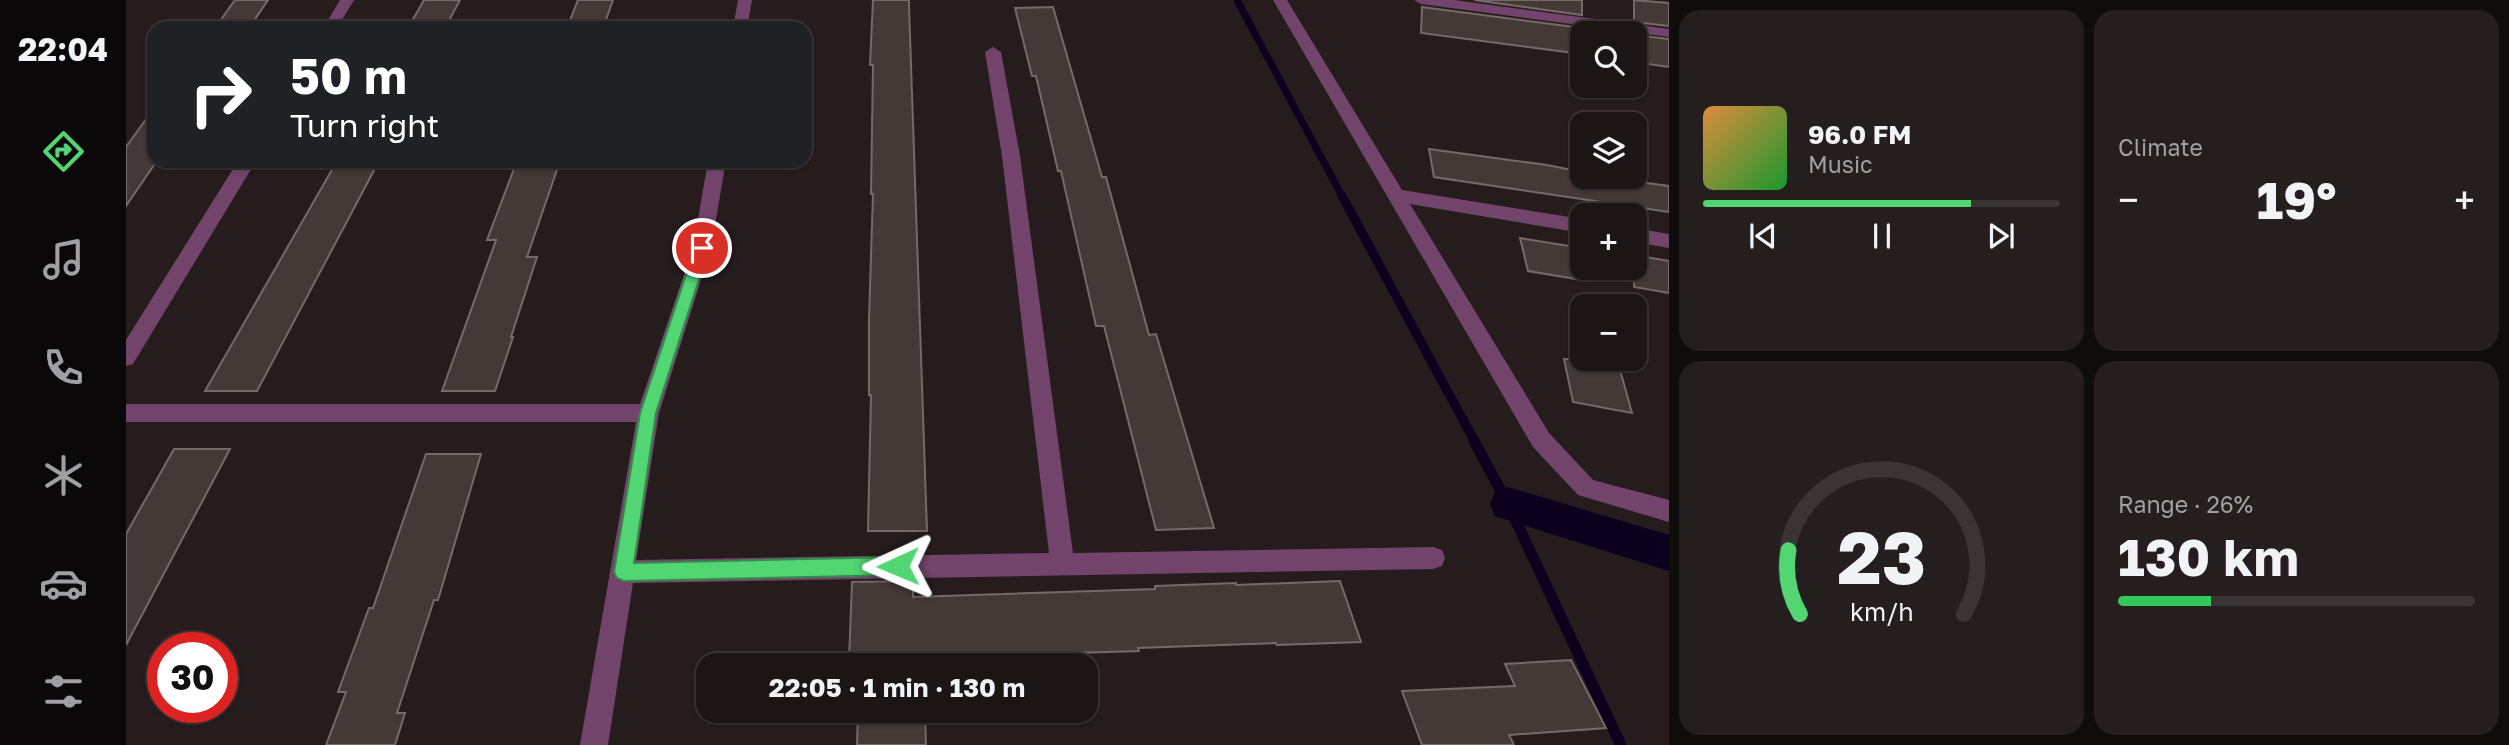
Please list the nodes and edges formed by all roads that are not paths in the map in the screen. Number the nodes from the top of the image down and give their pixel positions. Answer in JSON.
{"nodes":[{"id":1,"x":347,"y":0,"type":"edge"},
{"id":2,"x":745,"y":0,"type":"edge"},
{"id":3,"x":1280,"y":0,"type":"edge"},
{"id":4,"x":1421,"y":0,"type":"edge"},
{"id":5,"x":334,"y":21,"type":"edge"},
{"id":6,"x":741,"y":21,"type":"edge"},
{"id":7,"x":1669,"y":33,"type":"edge"},
{"id":8,"x":993,"y":52,"type":"dead end"},
{"id":9,"x":243,"y":168,"type":"edge"},
{"id":10,"x":716,"y":168,"type":"edge"},
{"id":11,"x":1394,"y":195,"type":"junction"},
{"id":12,"x":1570,"y":224,"type":"edge"},
{"id":13,"x":1647,"y":237,"type":"edge"},
{"id":14,"x":1669,"y":241,"type":"edge"},
{"id":15,"x":126,"y":358,"type":"edge"},
{"id":16,"x":126,"y":412,"type":"edge"},
{"id":17,"x":648,"y":413,"type":"junction"},
{"id":18,"x":1669,"y":511,"type":"edge"},
{"id":19,"x":1433,"y":558,"type":"dead end"},
{"id":20,"x":1062,"y":563,"type":"junction"},
{"id":21,"x":624,"y":572,"type":"junction"},
{"id":22,"x":594,"y":745,"type":"edge"}],
"edges":[{"from":1,"to":5,"type":"street"},
{"from":2,"to":6,"type":"street"},
{"from":3,"to":11,"type":"street"},
{"from":4,"to":7,"type":"street"},
{"from":8,"to":20,"type":"street"},
{"from":9,"to":15,"type":"street"},
{"from":10,"to":17,"type":"street"},
{"from":11,"to":12,"type":"street"},
{"from":11,"to":18,"type":"street"},
{"from":13,"to":14,"type":"street"},
{"from":16,"to":17,"type":"street"},
{"from":17,"to":21,"type":"street"},
{"from":19,"to":20,"type":"street"},
{"from":20,"to":21,"type":"street"},
{"from":21,"to":22,"type":"street"}]}
